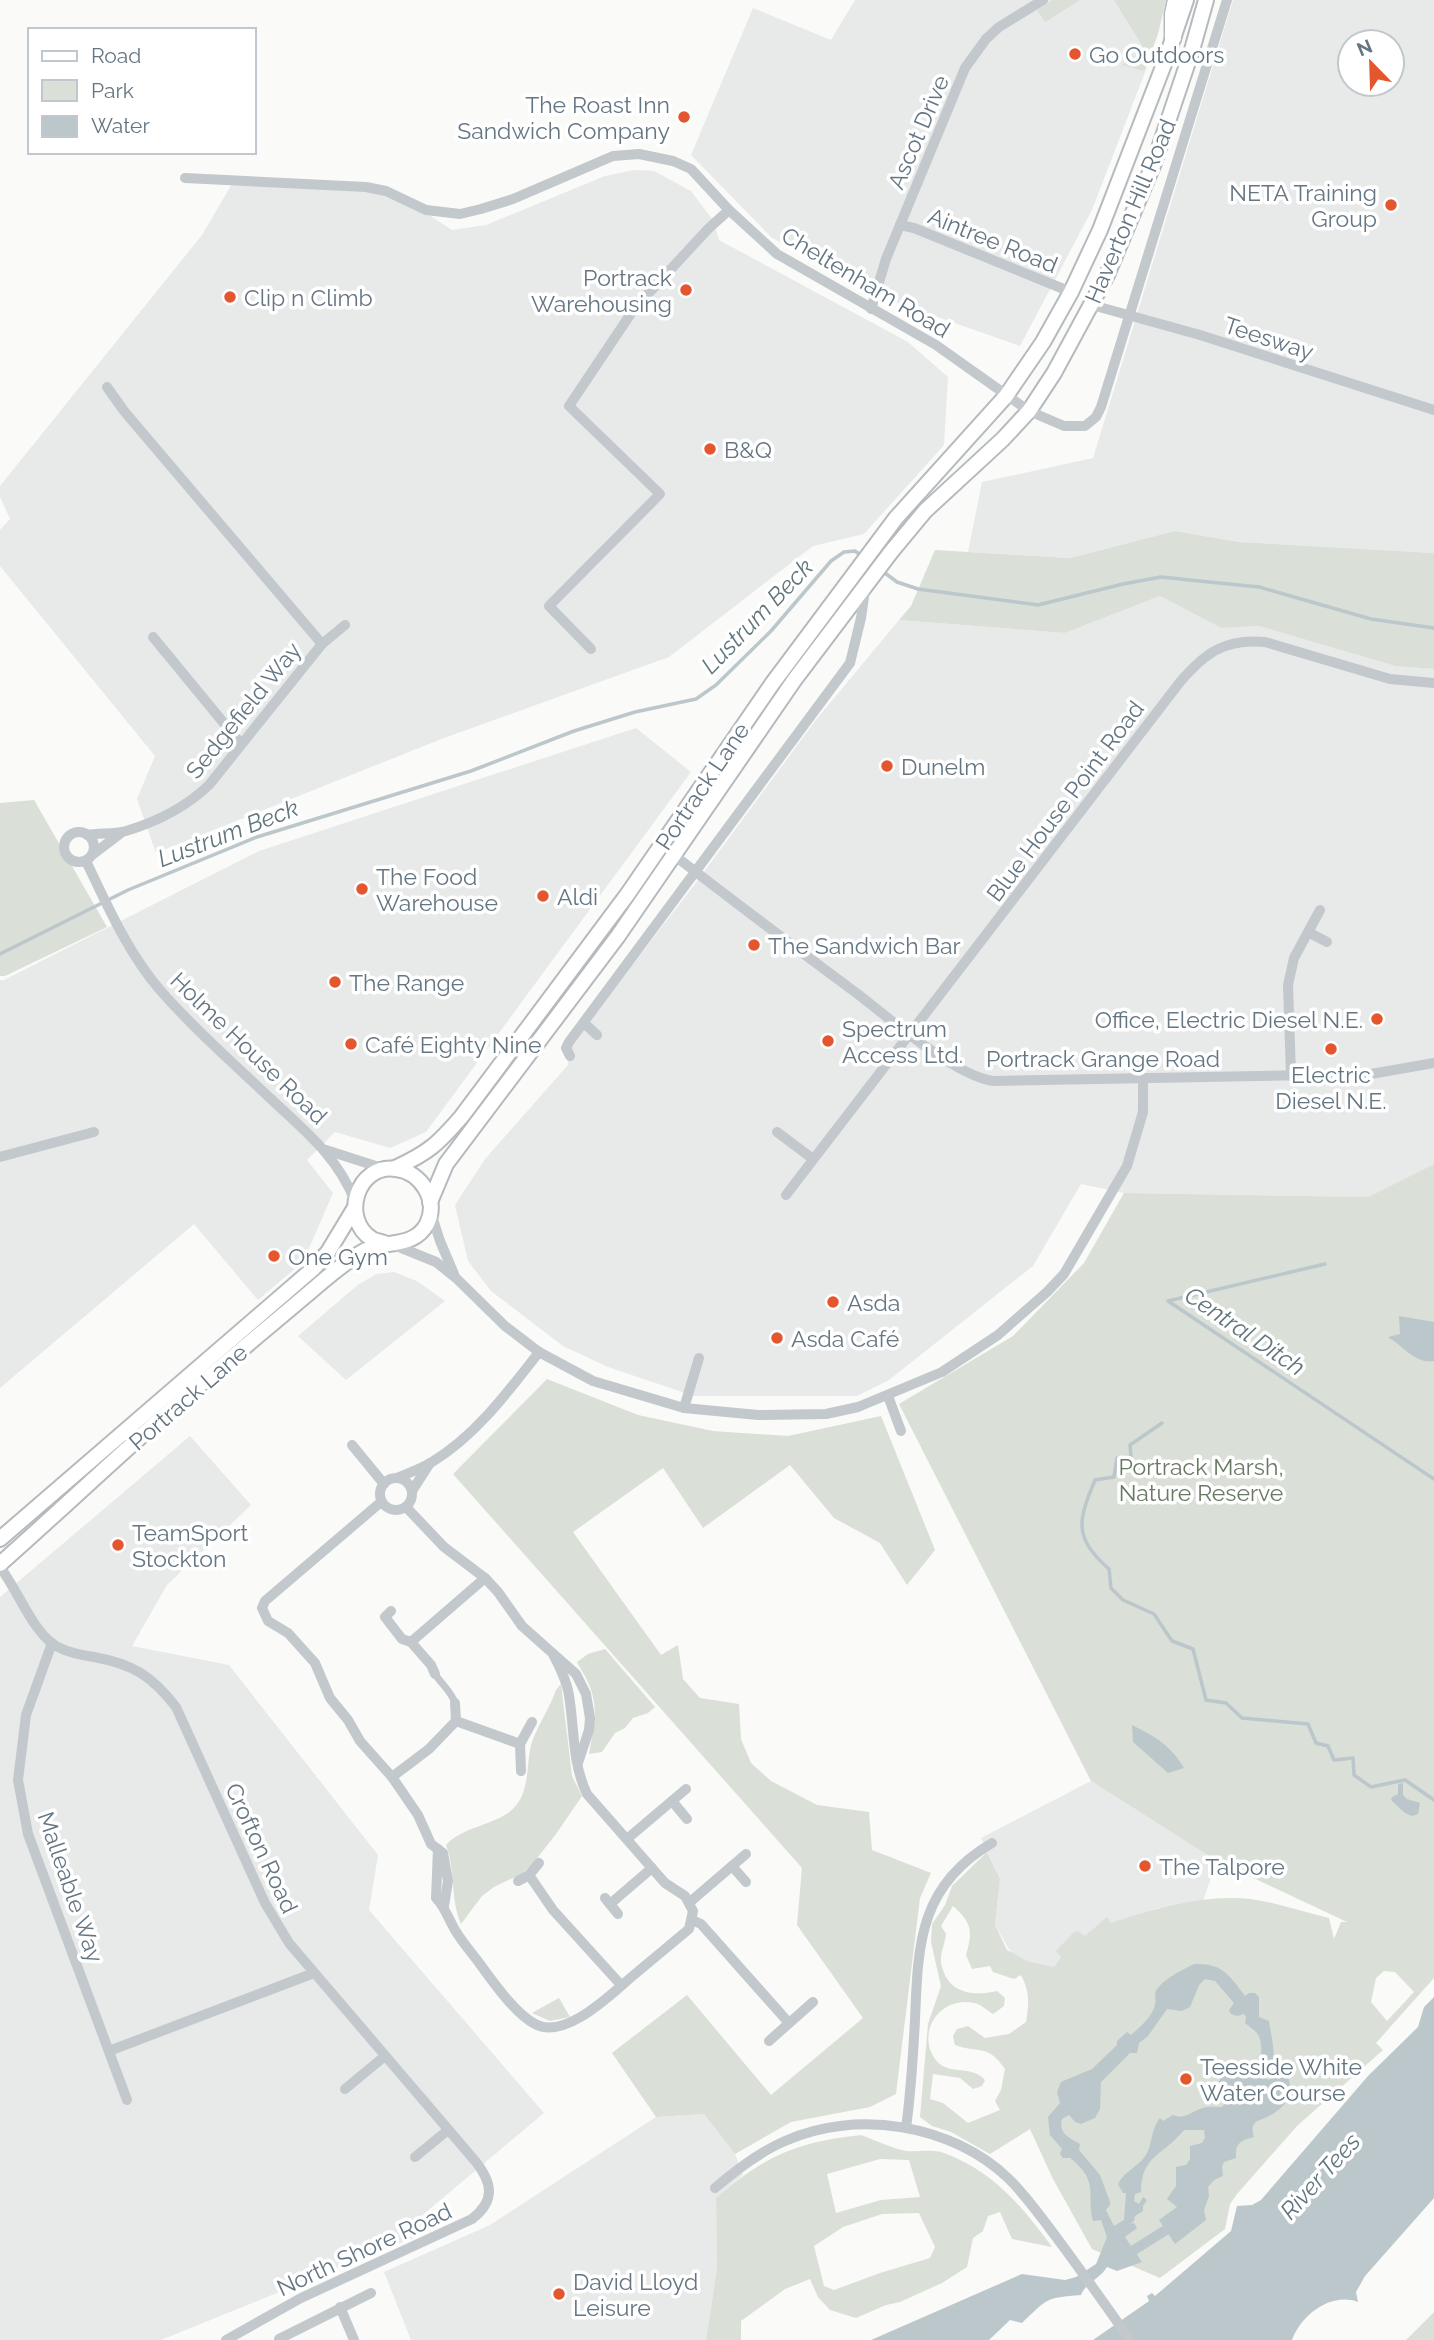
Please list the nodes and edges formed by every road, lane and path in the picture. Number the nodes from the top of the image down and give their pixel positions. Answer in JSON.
{"nodes":[{"id":1,"x":1043,"y":0,"type":"edge"},
{"id":2,"x":1176,"y":0,"type":"edge"},
{"id":3,"x":1186,"y":0,"type":"edge"},
{"id":4,"x":1206,"y":0,"type":"edge"},
{"id":5,"x":1227,"y":0,"type":"edge"},
{"id":6,"x":1174,"y":38,"type":"junction"},
{"id":7,"x":185,"y":178,"type":"dead end"},
{"id":8,"x":729,"y":210,"type":"junction"},
{"id":9,"x":900,"y":225,"type":"junction"},
{"id":10,"x":1071,"y":292,"type":"junction"},
{"id":11,"x":1092,"y":304,"type":"junction"},
{"id":12,"x":871,"y":309,"type":"junction"},
{"id":13,"x":1129,"y":313,"type":"junction"},
{"id":14,"x":107,"y":387,"type":"dead end"},
{"id":15,"x":1006,"y":396,"type":"junction"},
{"id":16,"x":1433,"y":407,"type":"edge"},
{"id":17,"x":1029,"y":411,"type":"junction"},
{"id":18,"x":868,"y":583,"type":"junction"},
{"id":19,"x":345,"y":625,"type":"dead end"},
{"id":20,"x":153,"y":637,"type":"dead end"},
{"id":21,"x":322,"y":644,"type":"junction"},
{"id":22,"x":591,"y":649,"type":"dead end"},
{"id":23,"x":1434,"y":683,"type":"edge"},
{"id":24,"x":241,"y":744,"type":"junction"},
{"id":25,"x":124,"y":831,"type":"junction"},
{"id":26,"x":87,"y":835,"type":"junction"},
{"id":27,"x":675,"y":856,"type":"junction"},
{"id":28,"x":89,"y":858,"type":"junction"},
{"id":29,"x":695,"y":872,"type":"junction"},
{"id":30,"x":1320,"y":911,"type":"dead end"},
{"id":31,"x":1308,"y":932,"type":"junction"},
{"id":32,"x":1327,"y":942,"type":"dead end"},
{"id":33,"x":584,"y":1023,"type":"junction"},
{"id":34,"x":597,"y":1035,"type":"dead end"},
{"id":35,"x":911,"y":1035,"type":"junction"},
{"id":36,"x":570,"y":1056,"type":"dead end"},
{"id":37,"x":1434,"y":1063,"type":"edge"},
{"id":38,"x":1291,"y":1076,"type":"junction"},
{"id":39,"x":1143,"y":1079,"type":"junction"},
{"id":40,"x":94,"y":1132,"type":"dead end"},
{"id":41,"x":777,"y":1132,"type":"dead end"},
{"id":42,"x":326,"y":1150,"type":"junction"},
{"id":43,"x":0,"y":1157,"type":"edge"},
{"id":44,"x":813,"y":1159,"type":"junction"},
{"id":45,"x":391,"y":1169,"type":"junction"},
{"id":46,"x":786,"y":1195,"type":"dead end"},
{"id":47,"x":354,"y":1205,"type":"junction"},
{"id":48,"x":430,"y":1206,"type":"junction"},
{"id":49,"x":390,"y":1244,"type":"junction"},
{"id":50,"x":456,"y":1278,"type":"junction"},
{"id":51,"x":540,"y":1352,"type":"junction"},
{"id":52,"x":699,"y":1358,"type":"dead end"},
{"id":53,"x":888,"y":1396,"type":"junction"},
{"id":54,"x":684,"y":1408,"type":"junction"},
{"id":55,"x":901,"y":1432,"type":"dead end"},
{"id":56,"x":352,"y":1445,"type":"dead end"},
{"id":57,"x":431,"y":1463,"type":"junction"},
{"id":58,"x":397,"y":1478,"type":"junction"},
{"id":59,"x":384,"y":1484,"type":"junction"},
{"id":60,"x":412,"y":1491,"type":"junction"},
{"id":61,"x":381,"y":1502,"type":"junction"},
{"id":62,"x":406,"y":1507,"type":"junction"},
{"id":63,"x":0,"y":1539,"type":"edge"},
{"id":64,"x":0,"y":1566,"type":"edge"},
{"id":65,"x":485,"y":1578,"type":"junction"},
{"id":66,"x":391,"y":1611,"type":"dead end"},
{"id":67,"x":411,"y":1642,"type":"junction"},
{"id":68,"x":52,"y":1643,"type":"junction"},
{"id":69,"x":553,"y":1654,"type":"junction"},
{"id":70,"x":435,"y":1674,"type":"joint"},
{"id":71,"x":455,"y":1703,"type":"joint"},
{"id":72,"x":456,"y":1721,"type":"junction"},
{"id":73,"x":532,"y":1722,"type":"dead end"},
{"id":74,"x":520,"y":1744,"type":"junction"},
{"id":75,"x":578,"y":1763,"type":"junction"},
{"id":76,"x":521,"y":1771,"type":"dead end"},
{"id":77,"x":392,"y":1777,"type":"junction"},
{"id":78,"x":686,"y":1789,"type":"dead end"},
{"id":79,"x":672,"y":1801,"type":"junction"},
{"id":80,"x":687,"y":1819,"type":"dead end"},
{"id":81,"x":627,"y":1839,"type":"junction"},
{"id":82,"x":992,"y":1843,"type":"dead end"},
{"id":83,"x":746,"y":1854,"type":"dead end"},
{"id":84,"x":539,"y":1863,"type":"dead end"},
{"id":85,"x":732,"y":1866,"type":"junction"},
{"id":86,"x":652,"y":1868,"type":"junction"},
{"id":87,"x":528,"y":1875,"type":"junction"},
{"id":88,"x":518,"y":1881,"type":"dead end"},
{"id":89,"x":746,"y":1881,"type":"dead end"},
{"id":90,"x":690,"y":1902,"type":"junction"},
{"id":91,"x":618,"y":1914,"type":"dead end"},
{"id":92,"x":692,"y":1920,"type":"junction"},
{"id":93,"x":314,"y":1973,"type":"junction"},
{"id":94,"x":621,"y":1985,"type":"junction"},
{"id":95,"x":813,"y":2002,"type":"dead end"},
{"id":96,"x":789,"y":2023,"type":"junction"},
{"id":97,"x":769,"y":2040,"type":"dead end"},
{"id":98,"x":109,"y":2051,"type":"junction"},
{"id":99,"x":385,"y":2056,"type":"junction"},
{"id":100,"x":345,"y":2089,"type":"dead end"},
{"id":101,"x":127,"y":2099,"type":"dead end"},
{"id":102,"x":906,"y":2128,"type":"junction"},
{"id":103,"x":448,"y":2130,"type":"junction"},
{"id":104,"x":415,"y":2157,"type":"dead end"},
{"id":105,"x":485,"y":2174,"type":"joint"},
{"id":106,"x":715,"y":2188,"type":"dead end"},
{"id":107,"x":371,"y":2293,"type":"dead end"},
{"id":108,"x":340,"y":2307,"type":"junction"},
{"id":109,"x":279,"y":2339,"type":"edge"},
{"id":110,"x":226,"y":2340,"type":"edge"},
{"id":111,"x":354,"y":2340,"type":"edge"},
{"id":112,"x":1130,"y":2340,"type":"edge"}],
"edges":[{"from":1,"to":9,"type":"street","name":"Ascot Drive"},
{"from":2,"to":6,"type":"highway"},
{"from":3,"to":6,"type":"main road","name":"Haverton Hill Road"},
{"from":4,"to":11,"type":"main road","name":"Haverton Hill Road"},
{"from":5,"to":13,"type":"street","name":"Cheltenham Road"},
{"from":6,"to":10,"type":"main road","name":"Haverton Hill Road"},
{"from":7,"to":8,"type":"street","name":"Cheltenham Road"},
{"from":8,"to":12,"type":"street","name":"Cheltenham Road"},
{"from":8,"to":22,"type":"street"},
{"from":9,"to":10,"type":"street","name":"Aintree Road"},
{"from":9,"to":12,"type":"street","name":"Ascot Drive"},
{"from":10,"to":15,"type":"main road","name":"Haverton Hill Road"},
{"from":11,"to":13,"type":"street","name":"Teesway"},
{"from":11,"to":17,"type":"main road","name":"Haverton Hill Road"},
{"from":12,"to":15,"type":"street","name":"Cheltenham Road"},
{"from":13,"to":16,"type":"street","name":"Teesway"},
{"from":13,"to":17,"type":"street","name":"Cheltenham Road"},
{"from":14,"to":21,"type":"street"},
{"from":15,"to":17,"type":"street","name":"Cheltenham Road"},
{"from":15,"to":45,"type":"main road","name":"Portrack Lane"},
{"from":17,"to":18,"type":"main road","name":"Portrack Lane"},
{"from":18,"to":27,"type":"main road","name":"Portrack Lane"},
{"from":18,"to":29,"type":"street","name":"Portrack Lane"},
{"from":19,"to":21,"type":"street","name":"Sedgefield Way"},
{"from":20,"to":24,"type":"street"},
{"from":21,"to":24,"type":"street","name":"Sedgefield Way"},
{"from":23,"to":35,"type":"street","name":"Blue House Point Road"},
{"from":24,"to":25,"type":"street","name":"Sedgefield Way"},
{"from":25,"to":26,"type":"street","name":"Sedgefield Way"},
{"from":25,"to":28,"type":"street"},
{"from":26,"to":28,"type":"street"},
{"from":26,"to":28,"type":"street"},
{"from":27,"to":29,"type":"street","name":"Portrack Grange Road"},
{"from":27,"to":48,"type":"main road","name":"Portrack Lane"},
{"from":28,"to":42,"type":"street","name":"Holme House Road"},
{"from":29,"to":33,"type":"street","name":"Portrack Lane"},
{"from":29,"to":35,"type":"street","name":"Portrack Grange Road"},
{"from":30,"to":31,"type":"street"},
{"from":31,"to":32,"type":"street"},
{"from":31,"to":38,"type":"street"},
{"from":33,"to":34,"type":"street"},
{"from":33,"to":36,"type":"street","name":"Portrack Lane"},
{"from":35,"to":39,"type":"street","name":"Portrack Grange Road"},
{"from":35,"to":44,"type":"street","name":"Blue House Point Road"},
{"from":37,"to":38,"type":"street","name":"Portrack Grange Road"},
{"from":38,"to":39,"type":"street","name":"Portrack Grange Road"},
{"from":39,"to":53,"type":"street"},
{"from":40,"to":43,"type":"street"},
{"from":41,"to":44,"type":"street"},
{"from":42,"to":45,"type":"street","name":"Holme House Road"},
{"from":42,"to":47,"type":"street","name":"Holme House Road"},
{"from":44,"to":46,"type":"street","name":"Blue House Point Road"},
{"from":45,"to":47,"type":"main road","name":"Portrack Lane"},
{"from":45,"to":48,"type":"main road"},
{"from":47,"to":49,"type":"main road"},
{"from":47,"to":63,"type":"main road","name":"Portrack Lane"},
{"from":48,"to":49,"type":"main road","name":"Portrack Lane"},
{"from":48,"to":50,"type":"street"},
{"from":49,"to":50,"type":"street"},
{"from":49,"to":64,"type":"main road","name":"Portrack Lane"},
{"from":50,"to":51,"type":"street"},
{"from":51,"to":54,"type":"street"},
{"from":51,"to":57,"type":"street"},
{"from":52,"to":54,"type":"street"},
{"from":53,"to":54,"type":"street"},
{"from":53,"to":55,"type":"street"},
{"from":56,"to":59,"type":"street"},
{"from":57,"to":58,"type":"street"},
{"from":57,"to":60,"type":"street"},
{"from":58,"to":59,"type":"street"},
{"from":58,"to":60,"type":"street"},
{"from":59,"to":61,"type":"street"},
{"from":60,"to":62,"type":"street"},
{"from":61,"to":62,"type":"street"},
{"from":61,"to":77,"type":"street"},
{"from":62,"to":65,"type":"street"},
{"from":64,"to":68,"type":"street"},
{"from":65,"to":67,"type":"street"},
{"from":65,"to":69,"type":"street"},
{"from":66,"to":67,"type":"street"},
{"from":67,"to":70,"type":"street"},
{"from":68,"to":93,"type":"street","name":"Crofton Road"},
{"from":68,"to":98,"type":"street","name":"Malleable Way"},
{"from":69,"to":75,"type":"street"},
{"from":69,"to":75,"type":"street"},
{"from":70,"to":71,"type":"street"},
{"from":71,"to":72,"type":"street"},
{"from":72,"to":74,"type":"street"},
{"from":72,"to":77,"type":"street"},
{"from":73,"to":74,"type":"street"},
{"from":74,"to":76,"type":"street"},
{"from":75,"to":81,"type":"street"},
{"from":77,"to":94,"type":"street"},
{"from":78,"to":79,"type":"street"},
{"from":79,"to":80,"type":"street"},
{"from":79,"to":81,"type":"street"},
{"from":81,"to":86,"type":"street"},
{"from":82,"to":102,"type":"street"},
{"from":83,"to":85,"type":"street"},
{"from":84,"to":87,"type":"street"},
{"from":85,"to":89,"type":"street"},
{"from":85,"to":90,"type":"street"},
{"from":86,"to":90,"type":"street"},
{"from":86,"to":91,"type":"street"},
{"from":87,"to":88,"type":"street"},
{"from":87,"to":94,"type":"street"},
{"from":90,"to":92,"type":"street"},
{"from":92,"to":94,"type":"street"},
{"from":92,"to":96,"type":"street"},
{"from":93,"to":98,"type":"street"},
{"from":93,"to":99,"type":"street","name":"Crofton Road"},
{"from":95,"to":96,"type":"street"},
{"from":96,"to":97,"type":"street"},
{"from":98,"to":101,"type":"street","name":"Malleable Way"},
{"from":99,"to":100,"type":"street"},
{"from":99,"to":103,"type":"street","name":"Crofton Road"},
{"from":102,"to":106,"type":"street"},
{"from":102,"to":112,"type":"street"},
{"from":103,"to":104,"type":"street"},
{"from":103,"to":105,"type":"street","name":"Crofton Road"},
{"from":105,"to":110,"type":"street","name":"North Shore Road"},
{"from":107,"to":108,"type":"street"},
{"from":108,"to":109,"type":"street"},
{"from":108,"to":111,"type":"street"}]}
